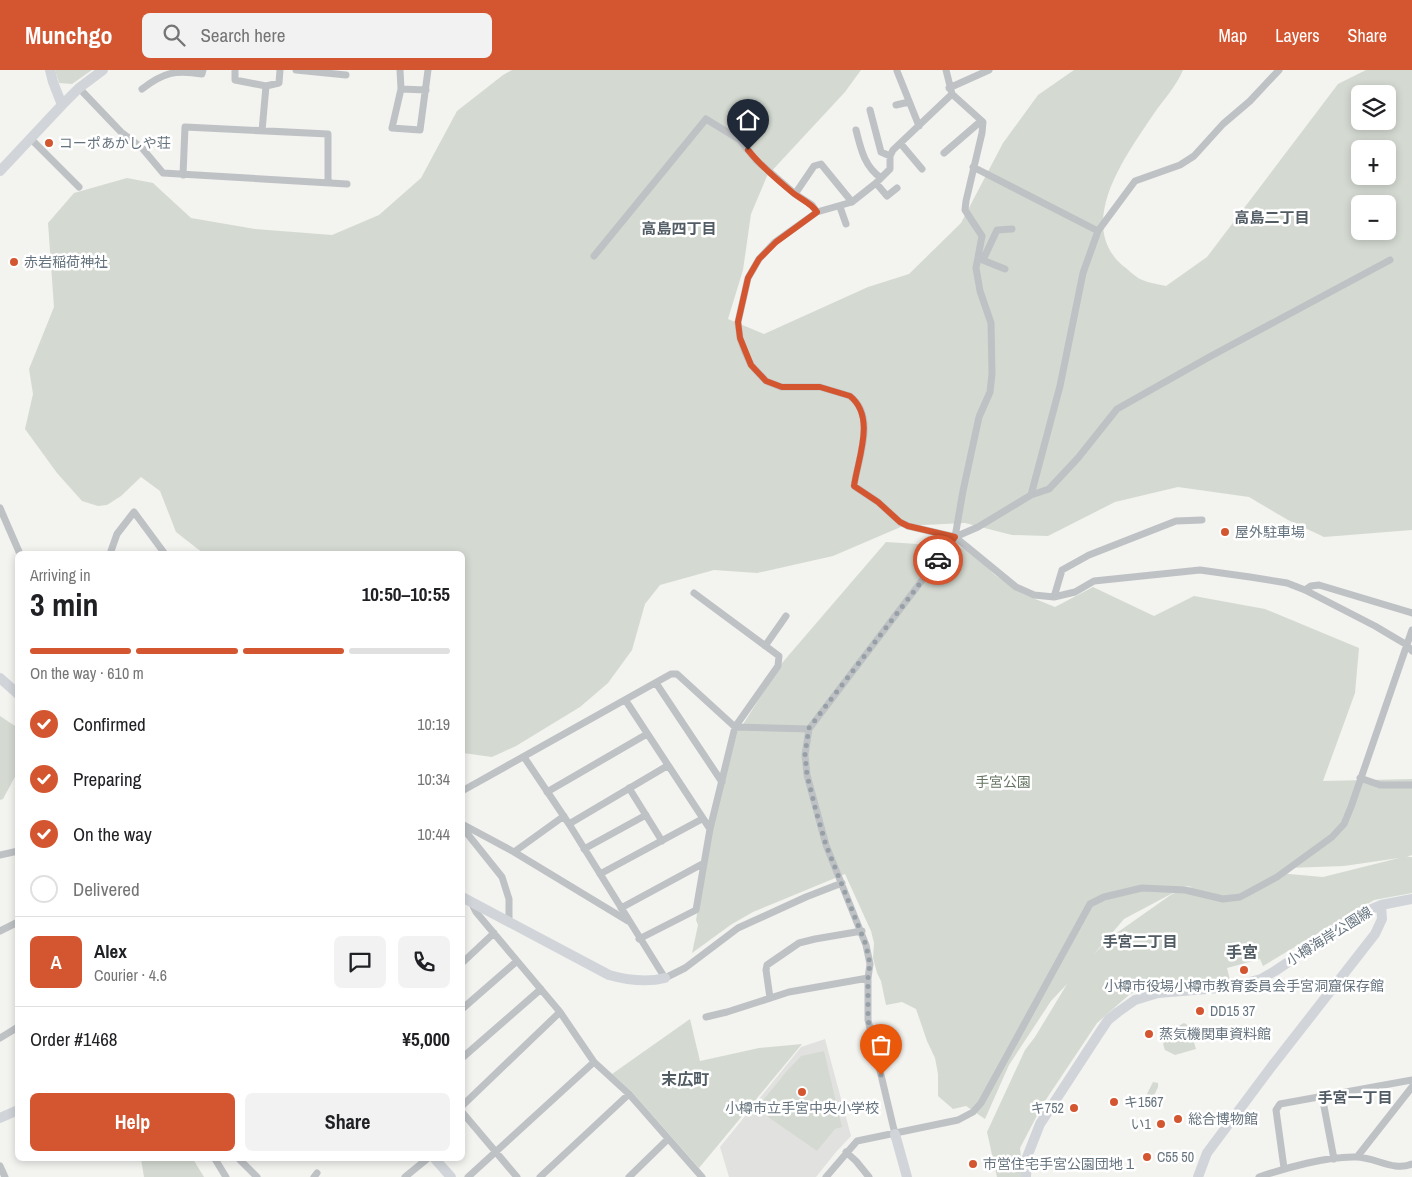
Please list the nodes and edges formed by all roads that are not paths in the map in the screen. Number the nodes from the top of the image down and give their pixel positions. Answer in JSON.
{"nodes":[{"id":1,"x":50,"y":70,"type":"edge"},
{"id":2,"x":103,"y":70,"type":"edge"},
{"id":3,"x":203,"y":70,"type":"edge"},
{"id":4,"x":235,"y":70,"type":"edge"},
{"id":5,"x":280,"y":70,"type":"edge"},
{"id":6,"x":296,"y":70,"type":"edge"},
{"id":7,"x":400,"y":70,"type":"edge"},
{"id":8,"x":428,"y":70,"type":"edge"},
{"id":9,"x":946,"y":70,"type":"edge"},
{"id":10,"x":989,"y":70,"type":"edge"},
{"id":11,"x":1279,"y":70,"type":"edge"},
{"id":12,"x":897,"y":71,"type":"dead end"},
{"id":13,"x":346,"y":75,"type":"dead end"},
{"id":14,"x":266,"y":86,"type":"junction"},
{"id":15,"x":79,"y":88,"type":"junction"},
{"id":16,"x":142,"y":88,"type":"dead end"},
{"id":17,"x":401,"y":89,"type":"junction"},
{"id":18,"x":426,"y":90,"type":"junction"},
{"id":19,"x":950,"y":91,"type":"junction"},
{"id":20,"x":909,"y":102,"type":"junction"},
{"id":21,"x":896,"y":104,"type":"dead end"},
{"id":22,"x":62,"y":105,"type":"junction"},
{"id":23,"x":870,"y":110,"type":"dead end"},
{"id":24,"x":981,"y":121,"type":"junction"},
{"id":25,"x":919,"y":126,"type":"junction"},
{"id":26,"x":856,"y":130,"type":"dead end"},
{"id":27,"x":262,"y":131,"type":"junction"},
{"id":28,"x":31,"y":140,"type":"junction"},
{"id":29,"x":901,"y":144,"type":"junction"},
{"id":30,"x":944,"y":153,"type":"dead end"},
{"id":31,"x":890,"y":156,"type":"junction"},
{"id":32,"x":974,"y":167,"type":"junction"},
{"id":33,"x":922,"y":170,"type":"dead end"},
{"id":34,"x":0,"y":171,"type":"edge"},
{"id":35,"x":183,"y":175,"type":"junction"},
{"id":36,"x":879,"y":180,"type":"junction"},
{"id":37,"x":328,"y":182,"type":"junction"},
{"id":38,"x":347,"y":184,"type":"dead end"},
{"id":39,"x":79,"y":187,"type":"dead end"},
{"id":40,"x":897,"y":188,"type":"dead end"},
{"id":41,"x":795,"y":194,"type":"junction"},
{"id":42,"x":852,"y":202,"type":"junction"},
{"id":43,"x":840,"y":207,"type":"junction"},
{"id":44,"x":817,"y":212,"type":"junction"},
{"id":45,"x":846,"y":224,"type":"dead end"},
{"id":46,"x":1012,"y":229,"type":"dead end"},
{"id":47,"x":1098,"y":231,"type":"junction"},
{"id":48,"x":594,"y":256,"type":"dead end"},
{"id":49,"x":980,"y":259,"type":"junction"},
{"id":50,"x":1390,"y":260,"type":"dead end"},
{"id":51,"x":1005,"y":268,"type":"dead end"},
{"id":52,"x":1031,"y":495,"type":"junction"},
{"id":53,"x":0,"y":508,"type":"edge"},
{"id":54,"x":2,"y":519,"type":"edge"},
{"id":55,"x":1202,"y":520,"type":"dead end"},
{"id":56,"x":955,"y":537,"type":"junction"},
{"id":57,"x":18,"y":551,"type":"edge"},
{"id":58,"x":111,"y":551,"type":"edge"},
{"id":59,"x":164,"y":551,"type":"edge"},
{"id":60,"x":1305,"y":590,"type":"junction"},
{"id":61,"x":694,"y":593,"type":"dead end"},
{"id":62,"x":1054,"y":597,"type":"junction"},
{"id":63,"x":1412,"y":613,"type":"edge"},
{"id":64,"x":786,"y":616,"type":"dead end"},
{"id":65,"x":1412,"y":630,"type":"edge"},
{"id":66,"x":1407,"y":645,"type":"junction"},
{"id":67,"x":765,"y":646,"type":"junction"},
{"id":68,"x":1412,"y":651,"type":"edge"},
{"id":69,"x":0,"y":678,"type":"edge"},
{"id":70,"x":656,"y":683,"type":"junction"},
{"id":71,"x":15,"y":691,"type":"edge"},
{"id":72,"x":626,"y":701,"type":"junction"},
{"id":73,"x":735,"y":728,"type":"junction"},
{"id":74,"x":809,"y":728,"type":"junction"},
{"id":75,"x":647,"y":734,"type":"junction"},
{"id":76,"x":524,"y":757,"type":"junction"},
{"id":77,"x":667,"y":766,"type":"junction"},
{"id":78,"x":1360,"y":778,"type":"junction"},
{"id":79,"x":722,"y":782,"type":"junction"},
{"id":80,"x":1412,"y":784,"type":"edge"},
{"id":81,"x":629,"y":788,"type":"junction"},
{"id":82,"x":465,"y":789,"type":"edge"},
{"id":83,"x":547,"y":792,"type":"junction"},
{"id":84,"x":646,"y":814,"type":"junction"},
{"id":85,"x":564,"y":816,"type":"junction"},
{"id":86,"x":702,"y":819,"type":"junction"},
{"id":87,"x":568,"y":824,"type":"junction"},
{"id":88,"x":465,"y":827,"type":"edge"},
{"id":89,"x":465,"y":829,"type":"edge"},
{"id":90,"x":710,"y":829,"type":"junction"},
{"id":91,"x":662,"y":841,"type":"junction"},
{"id":92,"x":584,"y":849,"type":"junction"},
{"id":93,"x":15,"y":852,"type":"edge"},
{"id":94,"x":514,"y":852,"type":"junction"},
{"id":95,"x":0,"y":855,"type":"edge"},
{"id":96,"x":704,"y":863,"type":"junction"},
{"id":97,"x":600,"y":874,"type":"junction"},
{"id":98,"x":842,"y":884,"type":"junction"},
{"id":99,"x":1412,"y":899,"type":"edge"},
{"id":100,"x":467,"y":900,"type":"edge"},
{"id":101,"x":1381,"y":905,"type":"junction"},
{"id":102,"x":621,"y":908,"type":"junction"},
{"id":103,"x":509,"y":921,"type":"junction"},
{"id":104,"x":631,"y":923,"type":"junction"},
{"id":105,"x":15,"y":924,"type":"edge"},
{"id":106,"x":0,"y":931,"type":"edge"},
{"id":107,"x":862,"y":931,"type":"junction"},
{"id":108,"x":494,"y":933,"type":"junction"},
{"id":109,"x":639,"y":939,"type":"junction"},
{"id":110,"x":465,"y":960,"type":"edge"},
{"id":111,"x":517,"y":961,"type":"junction"},
{"id":112,"x":665,"y":978,"type":"junction"},
{"id":113,"x":868,"y":978,"type":"junction"},
{"id":114,"x":540,"y":989,"type":"junction"},
{"id":115,"x":770,"y":998,"type":"junction"},
{"id":116,"x":465,"y":1006,"type":"edge"},
{"id":117,"x":560,"y":1012,"type":"junction"},
{"id":118,"x":706,"y":1017,"type":"dead end"},
{"id":119,"x":15,"y":1029,"type":"edge"},
{"id":120,"x":0,"y":1038,"type":"edge"},
{"id":121,"x":465,"y":1055,"type":"edge"},
{"id":122,"x":594,"y":1062,"type":"junction"},
{"id":123,"x":1412,"y":1080,"type":"edge"},
{"id":124,"x":1412,"y":1087,"type":"edge"},
{"id":125,"x":629,"y":1094,"type":"junction"},
{"id":126,"x":1322,"y":1096,"type":"junction"},
{"id":127,"x":465,"y":1103,"type":"edge"},
{"id":128,"x":15,"y":1111,"type":"edge"},
{"id":129,"x":465,"y":1115,"type":"edge"},
{"id":130,"x":0,"y":1118,"type":"edge"},
{"id":131,"x":895,"y":1134,"type":"junction"},
{"id":132,"x":668,"y":1139,"type":"junction"},
{"id":133,"x":497,"y":1152,"type":"junction"},
{"id":134,"x":846,"y":1152,"type":"junction"},
{"id":135,"x":1358,"y":1157,"type":"junction"},
{"id":136,"x":1334,"y":1159,"type":"junction"},
{"id":137,"x":217,"y":1161,"type":"edge"},
{"id":138,"x":241,"y":1161,"type":"edge"},
{"id":139,"x":425,"y":1161,"type":"edge"},
{"id":140,"x":437,"y":1161,"type":"edge"},
{"id":141,"x":1412,"y":1164,"type":"edge"},
{"id":142,"x":0,"y":1166,"type":"edge"},
{"id":143,"x":1284,"y":1168,"type":"junction"},
{"id":144,"x":409,"y":1176,"type":"edge"},
{"id":145,"x":5,"y":1177,"type":"edge"},
{"id":146,"x":226,"y":1177,"type":"edge"},
{"id":147,"x":256,"y":1177,"type":"edge"},
{"id":148,"x":451,"y":1177,"type":"edge"},
{"id":149,"x":468,"y":1177,"type":"edge"},
{"id":150,"x":517,"y":1177,"type":"edge"},
{"id":151,"x":540,"y":1177,"type":"edge"},
{"id":152,"x":629,"y":1177,"type":"edge"},
{"id":153,"x":702,"y":1177,"type":"edge"},
{"id":154,"x":826,"y":1177,"type":"edge"},
{"id":155,"x":869,"y":1177,"type":"edge"},
{"id":156,"x":907,"y":1177,"type":"edge"},
{"id":157,"x":1026,"y":1177,"type":"edge"},
{"id":158,"x":1198,"y":1177,"type":"edge"},
{"id":159,"x":1259,"y":1177,"type":"edge"}],
"edges":[{"from":1,"to":22,"type":"street"},
{"from":2,"to":15,"type":"street"},
{"from":3,"to":16,"type":"street"},
{"from":4,"to":14,"type":"street"},
{"from":5,"to":14,"type":"street"},
{"from":6,"to":13,"type":"street"},
{"from":7,"to":17,"type":"street"},
{"from":8,"to":18,"type":"street"},
{"from":9,"to":19,"type":"street"},
{"from":10,"to":19,"type":"street"},
{"from":11,"to":47,"type":"street"},
{"from":12,"to":20,"type":"street"},
{"from":14,"to":27,"type":"street"},
{"from":15,"to":22,"type":"street"},
{"from":15,"to":35,"type":"street"},
{"from":17,"to":18,"type":"street"},
{"from":17,"to":18,"type":"street"},
{"from":19,"to":24,"type":"street"},
{"from":19,"to":25,"type":"street"},
{"from":20,"to":21,"type":"street"},
{"from":20,"to":25,"type":"street"},
{"from":22,"to":28,"type":"street"},
{"from":23,"to":31,"type":"street"},
{"from":24,"to":30,"type":"street"},
{"from":24,"to":32,"type":"street"},
{"from":25,"to":29,"type":"street"},
{"from":26,"to":36,"type":"street"},
{"from":27,"to":35,"type":"street"},
{"from":27,"to":37,"type":"street"},
{"from":28,"to":34,"type":"street"},
{"from":28,"to":39,"type":"street"},
{"from":29,"to":31,"type":"street"},
{"from":29,"to":33,"type":"street"},
{"from":31,"to":36,"type":"street"},
{"from":32,"to":47,"type":"street"},
{"from":32,"to":49,"type":"street"},
{"from":35,"to":37,"type":"street"},
{"from":36,"to":40,"type":"street"},
{"from":36,"to":42,"type":"street"},
{"from":37,"to":38,"type":"street"},
{"from":41,"to":42,"type":"street"},
{"from":41,"to":44,"type":"street"},
{"from":41,"to":48,"type":"street"},
{"from":42,"to":43,"type":"street"},
{"from":43,"to":44,"type":"street"},
{"from":43,"to":45,"type":"street"},
{"from":44,"to":56,"type":"street"},
{"from":46,"to":49,"type":"street"},
{"from":47,"to":52,"type":"street"},
{"from":49,"to":51,"type":"street"},
{"from":49,"to":56,"type":"street"},
{"from":50,"to":52,"type":"street"},
{"from":52,"to":56,"type":"street"},
{"from":53,"to":54,"type":"street"},
{"from":54,"to":57,"type":"street"},
{"from":55,"to":62,"type":"street"},
{"from":56,"to":62,"type":"street"},
{"from":56,"to":74,"type":"street"},
{"from":58,"to":59,"type":"street"},
{"from":60,"to":62,"type":"street"},
{"from":60,"to":63,"type":"street"},
{"from":60,"to":66,"type":"street"},
{"from":61,"to":67,"type":"street"},
{"from":64,"to":67,"type":"street"},
{"from":65,"to":66,"type":"street"},
{"from":66,"to":68,"type":"street"},
{"from":66,"to":78,"type":"street"},
{"from":67,"to":73,"type":"street"},
{"from":69,"to":71,"type":"street"},
{"from":70,"to":72,"type":"street"},
{"from":70,"to":73,"type":"street"},
{"from":70,"to":79,"type":"street"},
{"from":72,"to":75,"type":"street"},
{"from":72,"to":76,"type":"street"},
{"from":73,"to":74,"type":"street"},
{"from":73,"to":79,"type":"street"},
{"from":74,"to":98,"type":"street"},
{"from":75,"to":77,"type":"street"},
{"from":75,"to":83,"type":"street"},
{"from":76,"to":82,"type":"street"},
{"from":76,"to":83,"type":"street"},
{"from":77,"to":81,"type":"street"},
{"from":77,"to":86,"type":"street"},
{"from":78,"to":80,"type":"street"},
{"from":78,"to":131,"type":"street"},
{"from":79,"to":90,"type":"street"},
{"from":81,"to":84,"type":"street"},
{"from":81,"to":87,"type":"street"},
{"from":83,"to":85,"type":"street"},
{"from":84,"to":91,"type":"street"},
{"from":84,"to":92,"type":"street"},
{"from":85,"to":87,"type":"street"},
{"from":85,"to":94,"type":"street"},
{"from":86,"to":90,"type":"street"},
{"from":86,"to":91,"type":"street"},
{"from":87,"to":92,"type":"street"},
{"from":88,"to":94,"type":"street"},
{"from":89,"to":103,"type":"street"},
{"from":90,"to":96,"type":"street"},
{"from":91,"to":97,"type":"street"},
{"from":92,"to":97,"type":"street"},
{"from":93,"to":95,"type":"street"},
{"from":94,"to":104,"type":"street"},
{"from":96,"to":102,"type":"street"},
{"from":96,"to":109,"type":"street"},
{"from":97,"to":102,"type":"street"},
{"from":98,"to":107,"type":"street"},
{"from":98,"to":112,"type":"street"},
{"from":99,"to":101,"type":"street","name":"小樽海岸公園線"},
{"from":100,"to":103,"type":"street"},
{"from":100,"to":108,"type":"street"},
{"from":101,"to":157,"type":"street","name":"小樽海岸公園線"},
{"from":101,"to":158,"type":"street"},
{"from":102,"to":104,"type":"street"},
{"from":103,"to":112,"type":"street"},
{"from":104,"to":109,"type":"street"},
{"from":105,"to":106,"type":"street"},
{"from":107,"to":113,"type":"street"},
{"from":107,"to":115,"type":"street"},
{"from":108,"to":110,"type":"street"},
{"from":108,"to":111,"type":"street"},
{"from":109,"to":112,"type":"street"},
{"from":111,"to":114,"type":"street"},
{"from":111,"to":116,"type":"street"},
{"from":113,"to":115,"type":"street"},
{"from":113,"to":131,"type":"street"},
{"from":114,"to":117,"type":"street"},
{"from":114,"to":121,"type":"street"},
{"from":115,"to":118,"type":"street"},
{"from":117,"to":122,"type":"street"},
{"from":117,"to":127,"type":"street"},
{"from":119,"to":120,"type":"street"},
{"from":122,"to":125,"type":"street"},
{"from":122,"to":133,"type":"street"},
{"from":123,"to":126,"type":"street"},
{"from":124,"to":135,"type":"street"},
{"from":125,"to":132,"type":"street"},
{"from":125,"to":151,"type":"street"},
{"from":126,"to":136,"type":"street"},
{"from":126,"to":143,"type":"street"},
{"from":128,"to":130,"type":"street"},
{"from":129,"to":133,"type":"street"},
{"from":131,"to":134,"type":"street"},
{"from":131,"to":156,"type":"street"},
{"from":132,"to":152,"type":"street"},
{"from":132,"to":153,"type":"street"},
{"from":133,"to":149,"type":"street"},
{"from":133,"to":150,"type":"street"},
{"from":134,"to":154,"type":"street"},
{"from":134,"to":155,"type":"street"},
{"from":135,"to":136,"type":"street"},
{"from":135,"to":141,"type":"street"},
{"from":136,"to":143,"type":"street"},
{"from":137,"to":146,"type":"street"},
{"from":138,"to":147,"type":"street"},
{"from":139,"to":144,"type":"street"},
{"from":140,"to":148,"type":"street"},
{"from":142,"to":145,"type":"street"},
{"from":143,"to":159,"type":"street"}]}
